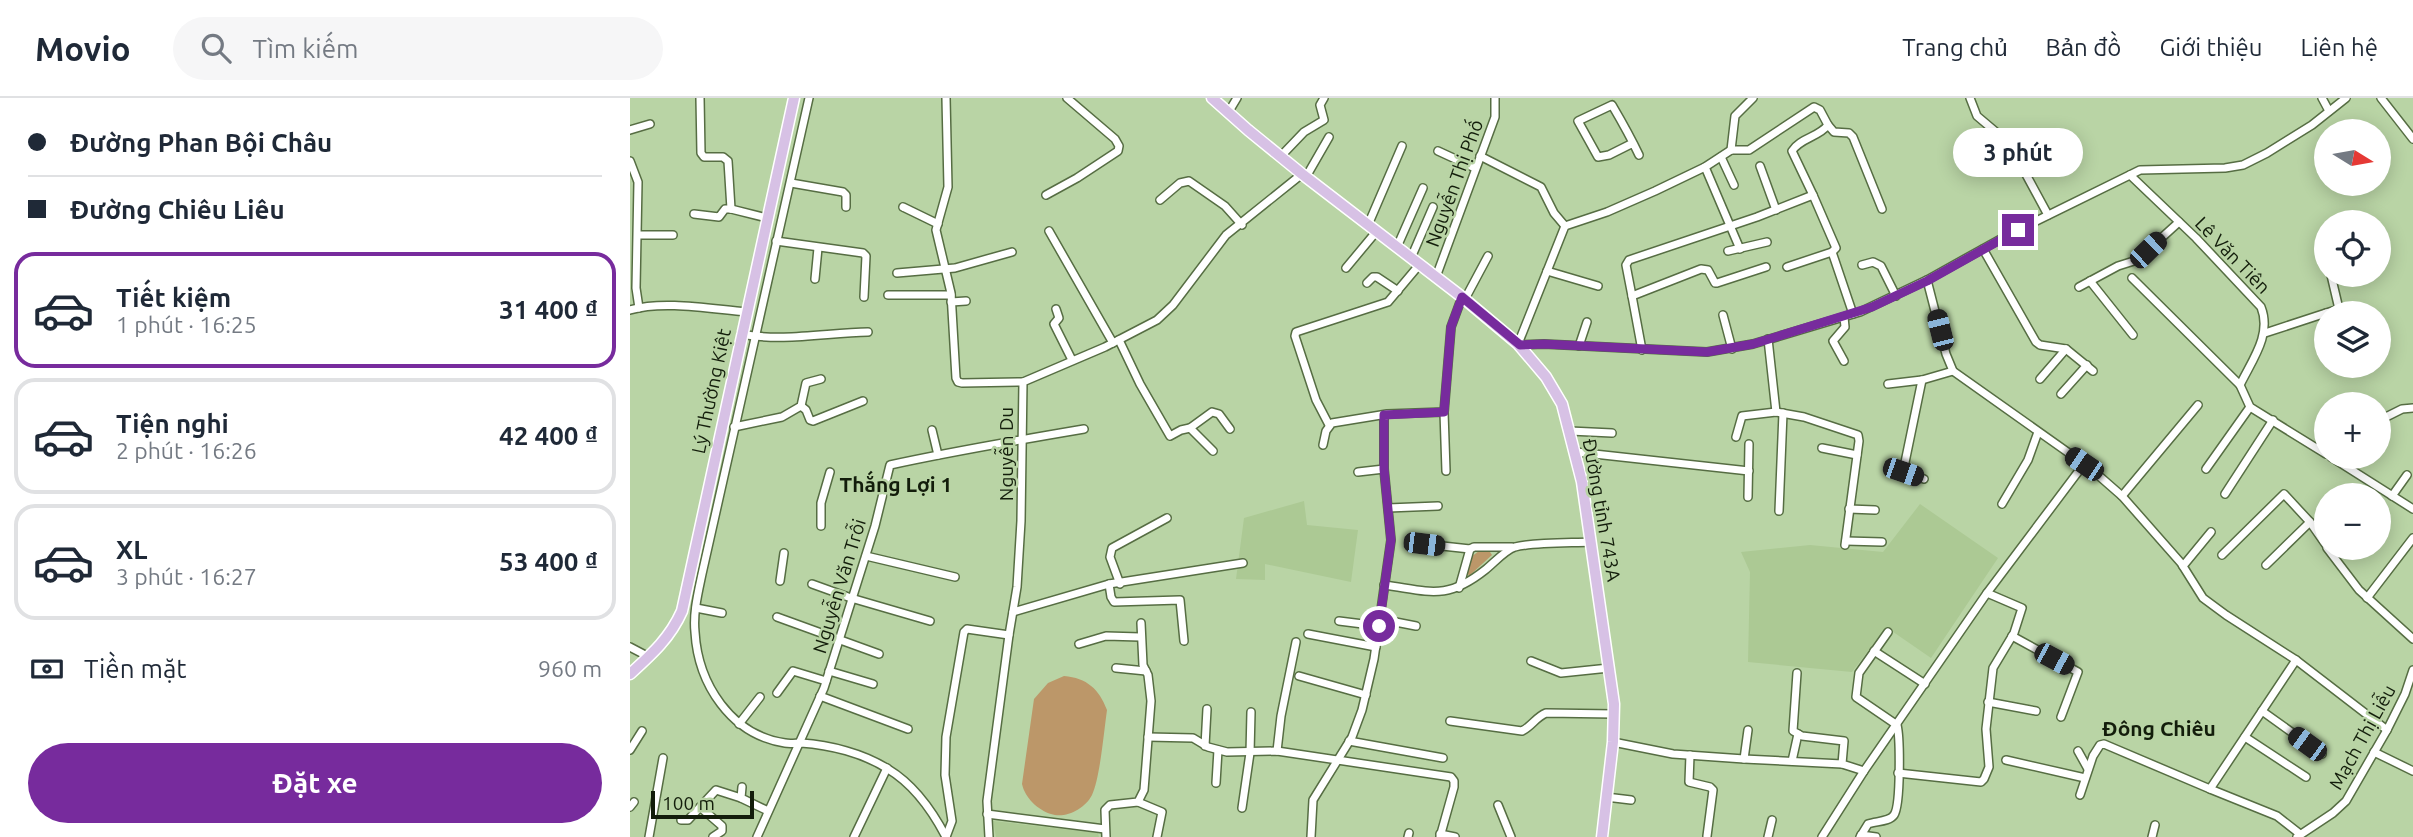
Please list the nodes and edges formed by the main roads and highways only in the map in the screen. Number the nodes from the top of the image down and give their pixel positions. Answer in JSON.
{"nodes":[{"id":1,"x":794,"y":98,"type":"edge"},
{"id":2,"x":1212,"y":98,"type":"edge"},
{"id":3,"x":630,"y":674,"type":"edge"},
{"id":4,"x":1602,"y":837,"type":"edge"}],
"edges":[{"from":1,"to":3,"type":"main road","name":"Lý Thường Kiệt"},
{"from":2,"to":4,"type":"main road","name":"Đường tỉnh 743A"}]}
